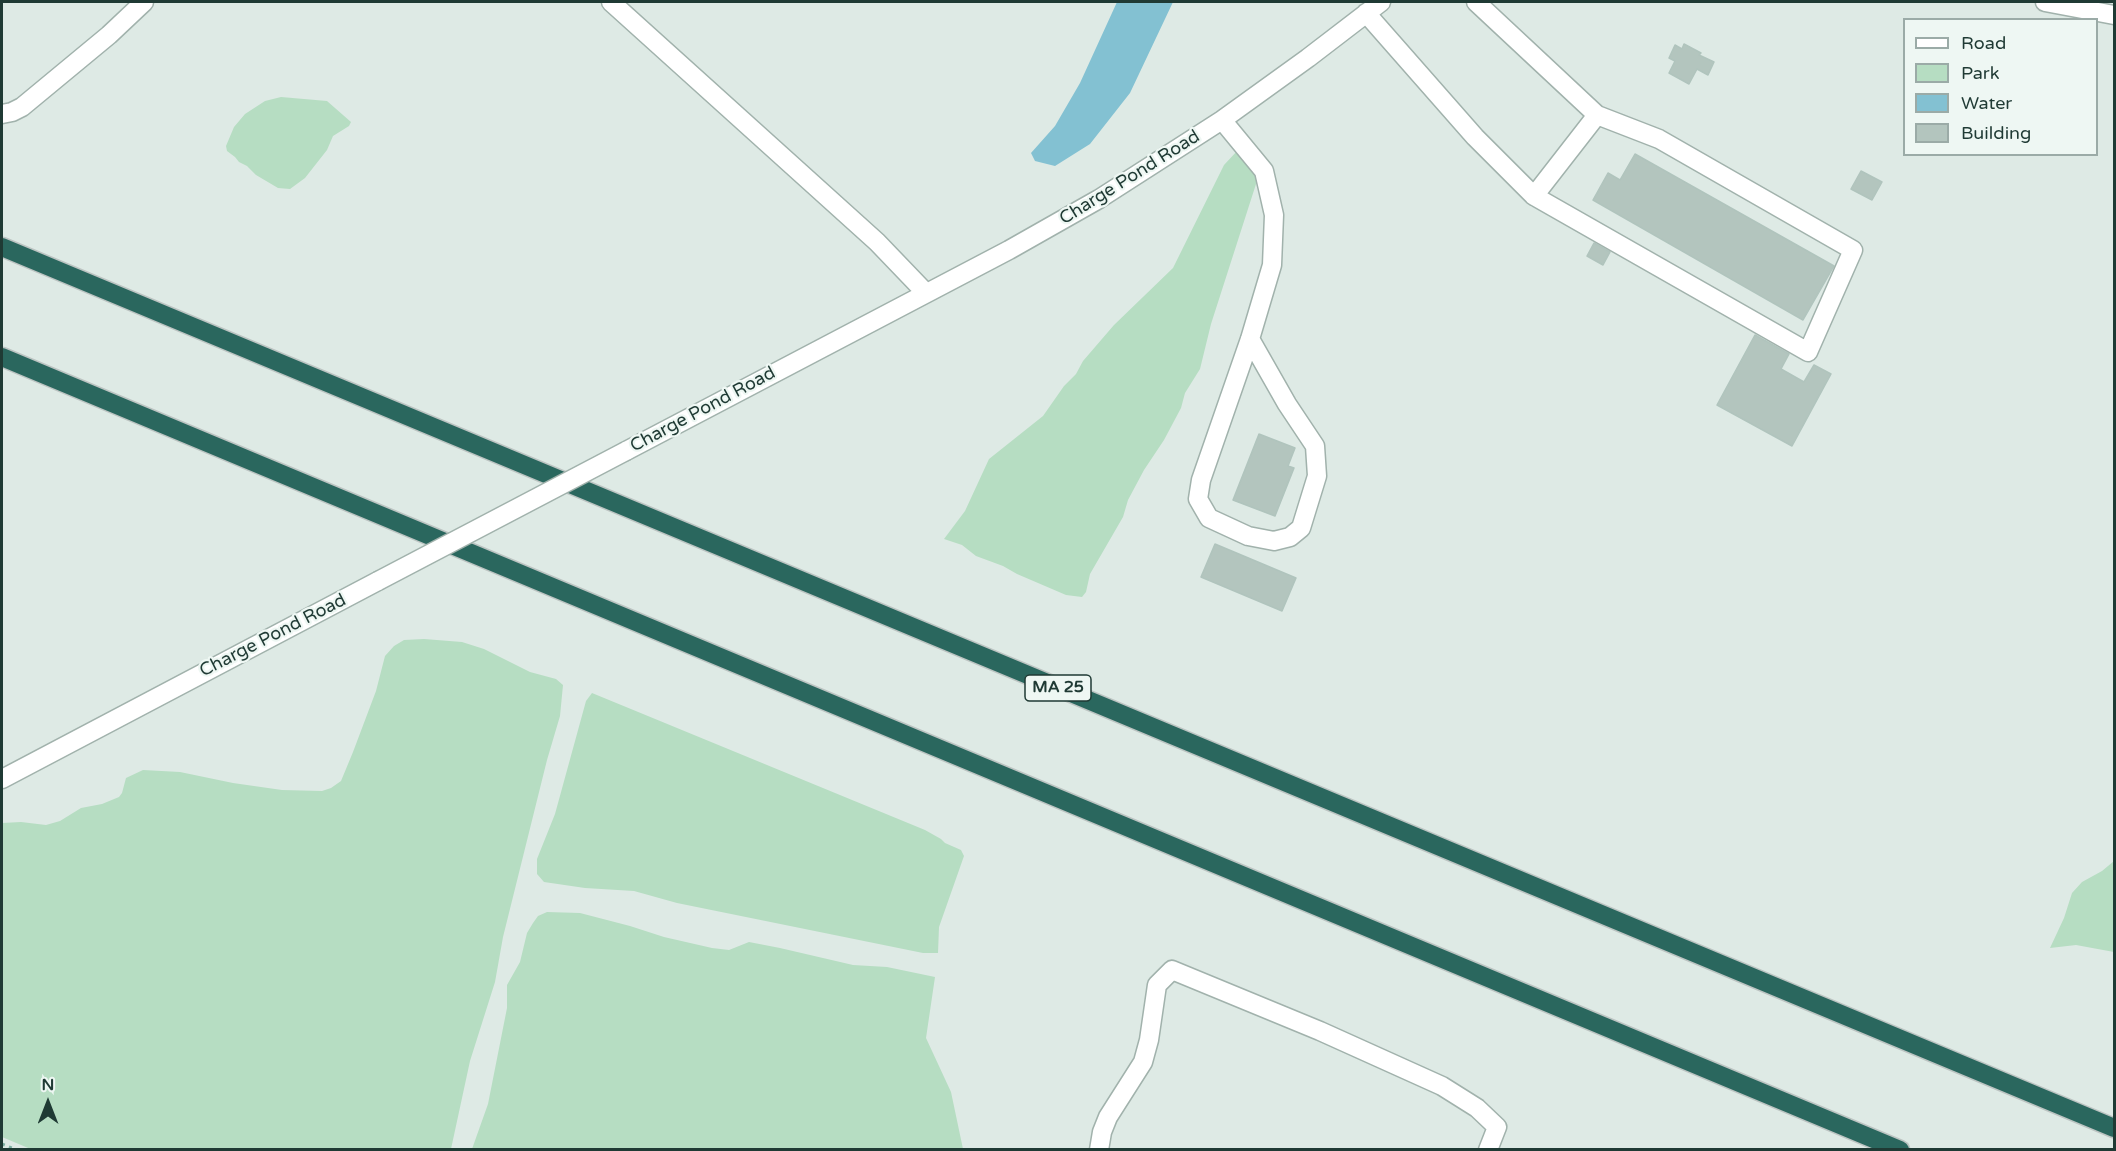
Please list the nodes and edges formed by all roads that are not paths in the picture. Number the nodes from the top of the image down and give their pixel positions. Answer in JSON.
{"nodes":[{"id":1,"x":144,"y":2,"type":"edge"},
{"id":2,"x":611,"y":2,"type":"edge"},
{"id":3,"x":1381,"y":2,"type":"edge"},
{"id":4,"x":1476,"y":2,"type":"edge"},
{"id":5,"x":2045,"y":2,"type":"edge"},
{"id":6,"x":1366,"y":13,"type":"junction"},
{"id":7,"x":2115,"y":15,"type":"edge"},
{"id":8,"x":2,"y":114,"type":"edge"},
{"id":9,"x":1597,"y":115,"type":"junction"},
{"id":10,"x":1222,"y":120,"type":"junction"},
{"id":11,"x":1534,"y":196,"type":"junction"},
{"id":12,"x":2,"y":248,"type":"edge"},
{"id":13,"x":925,"y":292,"type":"junction"},
{"id":14,"x":1250,"y":339,"type":"junction"},
{"id":15,"x":2,"y":357,"type":"edge"},
{"id":16,"x":2,"y":779,"type":"edge"},
{"id":17,"x":2115,"y":1128,"type":"edge"},
{"id":18,"x":1099,"y":1149,"type":"edge"},
{"id":19,"x":1488,"y":1149,"type":"edge"},
{"id":20,"x":1900,"y":1149,"type":"edge"}],
"edges":[{"from":1,"to":8,"type":"street"},
{"from":2,"to":13,"type":"street"},
{"from":3,"to":6,"type":"street","name":"Charge Pond Road"},
{"from":4,"to":9,"type":"street"},
{"from":5,"to":7,"type":"street"},
{"from":6,"to":10,"type":"street","name":"Charge Pond Road"},
{"from":6,"to":11,"type":"street"},
{"from":9,"to":11,"type":"street"},
{"from":9,"to":11,"type":"street"},
{"from":10,"to":13,"type":"street","name":"Charge Pond Road"},
{"from":10,"to":14,"type":"street"},
{"from":12,"to":17,"type":"highway","number":"MA 25"},
{"from":13,"to":16,"type":"street","name":"Charge Pond Road","bridge":true},
{"from":14,"to":14,"type":"street"},
{"from":15,"to":20,"type":"highway"},
{"from":18,"to":19,"type":"street"}]}
